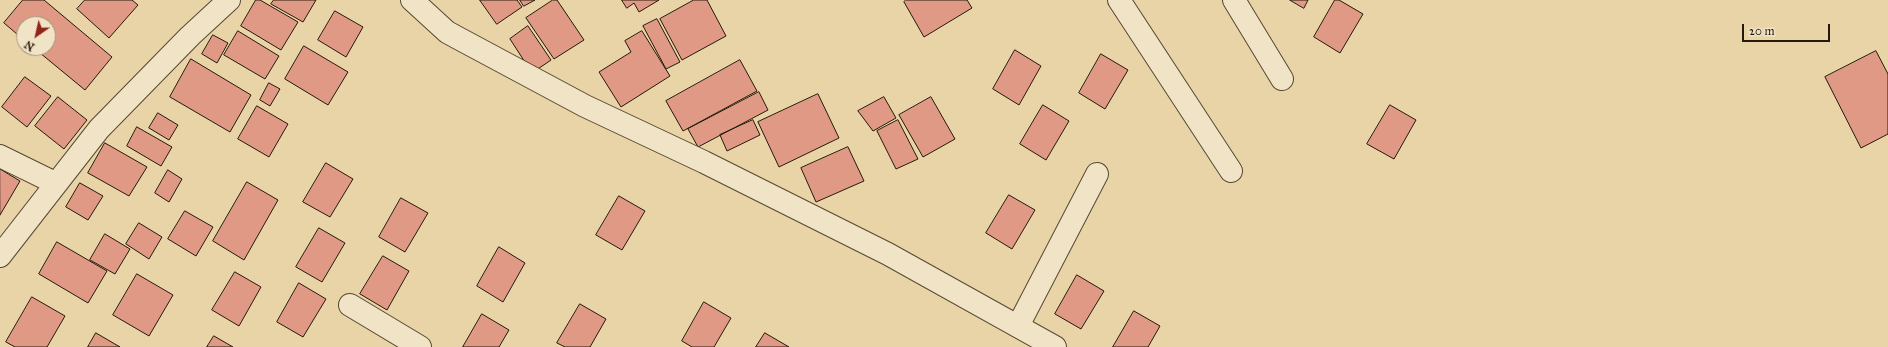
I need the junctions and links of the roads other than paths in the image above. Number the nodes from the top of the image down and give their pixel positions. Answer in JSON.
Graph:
{"nodes":[{"id":1,"x":229,"y":0,"type":"edge"},
{"id":2,"x":412,"y":0,"type":"edge"},
{"id":3,"x":1119,"y":0,"type":"edge"},
{"id":4,"x":1234,"y":0,"type":"edge"},
{"id":5,"x":1282,"y":79,"type":"dead end"},
{"id":6,"x":0,"y":156,"type":"edge"},
{"id":7,"x":1231,"y":171,"type":"dead end"},
{"id":8,"x":1097,"y":174,"type":"dead end"},
{"id":9,"x":55,"y":183,"type":"junction"},
{"id":10,"x":0,"y":256,"type":"edge"},
{"id":11,"x":350,"y":305,"type":"dead end"},
{"id":12,"x":1018,"y":326,"type":"junction"},
{"id":13,"x":420,"y":347,"type":"edge"},
{"id":14,"x":1056,"y":347,"type":"edge"}],
"edges":[{"from":1,"to":9,"type":"street"},
{"from":2,"to":12,"type":"street"},
{"from":3,"to":7,"type":"street"},
{"from":4,"to":5,"type":"street"},
{"from":6,"to":9,"type":"street"},
{"from":8,"to":12,"type":"street"},
{"from":9,"to":10,"type":"street"},
{"from":11,"to":13,"type":"street"},
{"from":12,"to":14,"type":"street"}]}
